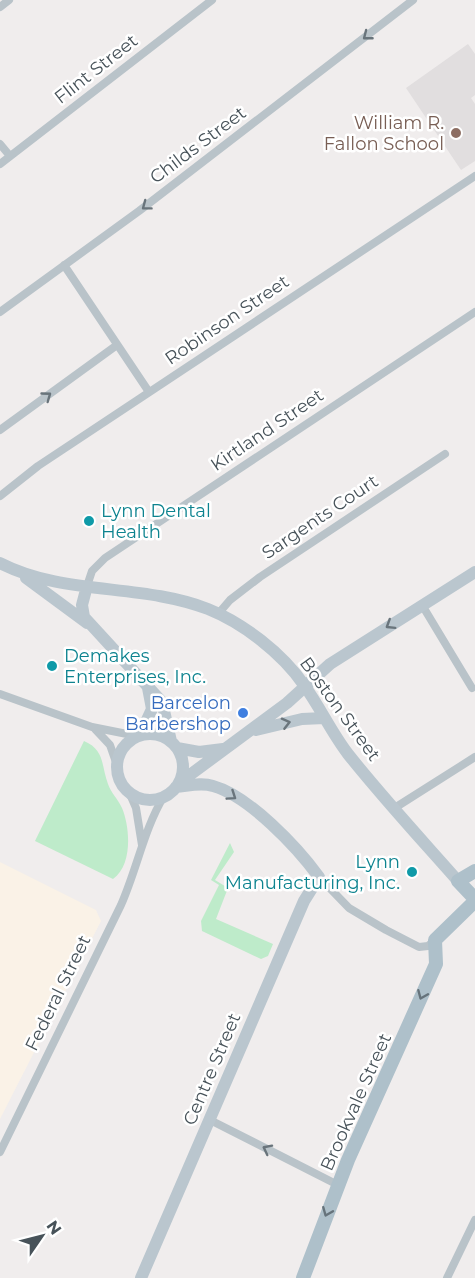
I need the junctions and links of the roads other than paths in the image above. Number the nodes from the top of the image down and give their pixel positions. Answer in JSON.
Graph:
{"nodes":[{"id":1,"x":9,"y":0,"type":"edge"},
{"id":2,"x":212,"y":0,"type":"edge"},
{"id":3,"x":413,"y":0,"type":"edge"},
{"id":4,"x":0,"y":7,"type":"edge"},
{"id":5,"x":0,"y":144,"type":"edge"},
{"id":6,"x":10,"y":156,"type":"junction"},
{"id":7,"x":0,"y":164,"type":"edge"},
{"id":8,"x":475,"y":176,"type":"edge"},
{"id":9,"x":64,"y":265,"type":"junction"},
{"id":10,"x":0,"y":312,"type":"edge"},
{"id":11,"x":475,"y":312,"type":"edge"},
{"id":12,"x":117,"y":345,"type":"junction"},
{"id":13,"x":149,"y":392,"type":"junction"},
{"id":14,"x":0,"y":430,"type":"edge"},
{"id":15,"x":446,"y":454,"type":"dead end"},
{"id":16,"x":0,"y":496,"type":"edge"},
{"id":17,"x":5,"y":565,"type":"edge"},
{"id":18,"x":475,"y":572,"type":"edge"},
{"id":19,"x":87,"y":586,"type":"junction"},
{"id":20,"x":422,"y":605,"type":"junction"},
{"id":21,"x":218,"y":614,"type":"junction"},
{"id":22,"x":90,"y":625,"type":"junction"},
{"id":23,"x":148,"y":686,"type":"junction"},
{"id":24,"x":305,"y":686,"type":"junction"},
{"id":25,"x":472,"y":688,"type":"dead end"},
{"id":26,"x":0,"y":694,"type":"edge"},
{"id":27,"x":324,"y":718,"type":"junction"},
{"id":28,"x":92,"y":727,"type":"junction"},
{"id":29,"x":249,"y":732,"type":"junction"},
{"id":30,"x":139,"y":736,"type":"junction"},
{"id":31,"x":174,"y":744,"type":"junction"},
{"id":32,"x":224,"y":749,"type":"junction"},
{"id":33,"x":475,"y":758,"type":"edge"},
{"id":34,"x":117,"y":765,"type":"junction"},
{"id":35,"x":177,"y":785,"type":"junction"},
{"id":36,"x":129,"y":792,"type":"junction"},
{"id":37,"x":164,"y":796,"type":"junction"},
{"id":38,"x":393,"y":809,"type":"junction"},
{"id":39,"x":142,"y":848,"type":"junction"},
{"id":40,"x":475,"y":871,"type":"edge"},
{"id":41,"x":319,"y":877,"type":"junction"},
{"id":42,"x":458,"y":881,"type":"junction"},
{"id":43,"x":475,"y":900,"type":"edge"},
{"id":44,"x":435,"y":940,"type":"junction"},
{"id":45,"x":210,"y":1120,"type":"junction"},
{"id":46,"x":0,"y":1152,"type":"edge"},
{"id":47,"x":338,"y":1185,"type":"junction"},
{"id":48,"x":475,"y":1220,"type":"edge"},
{"id":49,"x":141,"y":1278,"type":"edge"},
{"id":50,"x":303,"y":1278,"type":"edge"},
{"id":51,"x":447,"y":1278,"type":"edge"}],
"edges":[{"from":1,"to":4,"type":"street"},
{"from":2,"to":6,"type":"street","name":"Flint Street"},
{"from":3,"to":9,"type":"street","name":"Childs Street","one_way":true},
{"from":5,"to":6,"type":"street"},
{"from":6,"to":7,"type":"street","name":"Flint Street"},
{"from":8,"to":13,"type":"street","name":"Robinson Street"},
{"from":9,"to":10,"type":"street","name":"Childs Street"},
{"from":9,"to":12,"type":"street"},
{"from":11,"to":19,"type":"street","name":"Kirtland Street"},
{"from":12,"to":13,"type":"street"},
{"from":14,"to":12,"type":"street","one_way":true},
{"from":13,"to":16,"type":"street","name":"Robinson Street"},
{"from":15,"to":21,"type":"street","name":"Sargents Court"},
{"from":17,"to":19,"type":"main road","name":"Boston Street"},
{"from":17,"to":22,"type":"main road"},
{"from":18,"to":20,"type":"main road"},
{"from":19,"to":21,"type":"main road","name":"Boston Street"},
{"from":19,"to":22,"type":"main road"},
{"from":20,"to":24,"type":"main road","one_way":true},
{"from":20,"to":25,"type":"street"},
{"from":21,"to":24,"type":"main road","name":"Boston Street"},
{"from":22,"to":23,"type":"main road"},
{"from":23,"to":30,"type":"main road"},
{"from":23,"to":31,"type":"main road"},
{"from":24,"to":27,"type":"main road","name":"Boston Street"},
{"from":24,"to":29,"type":"main road"},
{"from":26,"to":28,"type":"street"},
{"from":29,"to":27,"type":"main road","one_way":true},
{"from":27,"to":38,"type":"main road","name":"Boston Street"},
{"from":28,"to":30,"type":"street"},
{"from":28,"to":34,"type":"street"},
{"from":29,"to":32,"type":"main road"},
{"from":30,"to":31,"type":"main road"},
{"from":30,"to":34,"type":"main road"},
{"from":31,"to":32,"type":"main road"},
{"from":31,"to":35,"type":"main road"},
{"from":32,"to":35,"type":"main road"},
{"from":33,"to":38,"type":"street"},
{"from":34,"to":36,"type":"main road"},
{"from":35,"to":37,"type":"main road"},
{"from":35,"to":41,"type":"main road","one_way":true},
{"from":36,"to":37,"type":"main road"},
{"from":36,"to":39,"type":"street","name":"Federal Street"},
{"from":37,"to":39,"type":"street","name":"Federal Street"},
{"from":38,"to":42,"type":"main road","name":"Boston Street"},
{"from":39,"to":46,"type":"street","name":"Federal Street"},
{"from":40,"to":42,"type":"main road"},
{"from":41,"to":44,"type":"street"},
{"from":41,"to":45,"type":"main road","name":"Centre Street"},
{"from":42,"to":43,"type":"main road","name":"Boston Street"},
{"from":43,"to":44,"type":"main road"},
{"from":44,"to":47,"type":"main road","name":"Brookvale Street","one_way":true},
{"from":47,"to":45,"type":"street","one_way":true},
{"from":45,"to":49,"type":"main road","name":"Centre Street"},
{"from":47,"to":50,"type":"main road","name":"Brookvale Street","one_way":true},
{"from":48,"to":51,"type":"street"}]}
